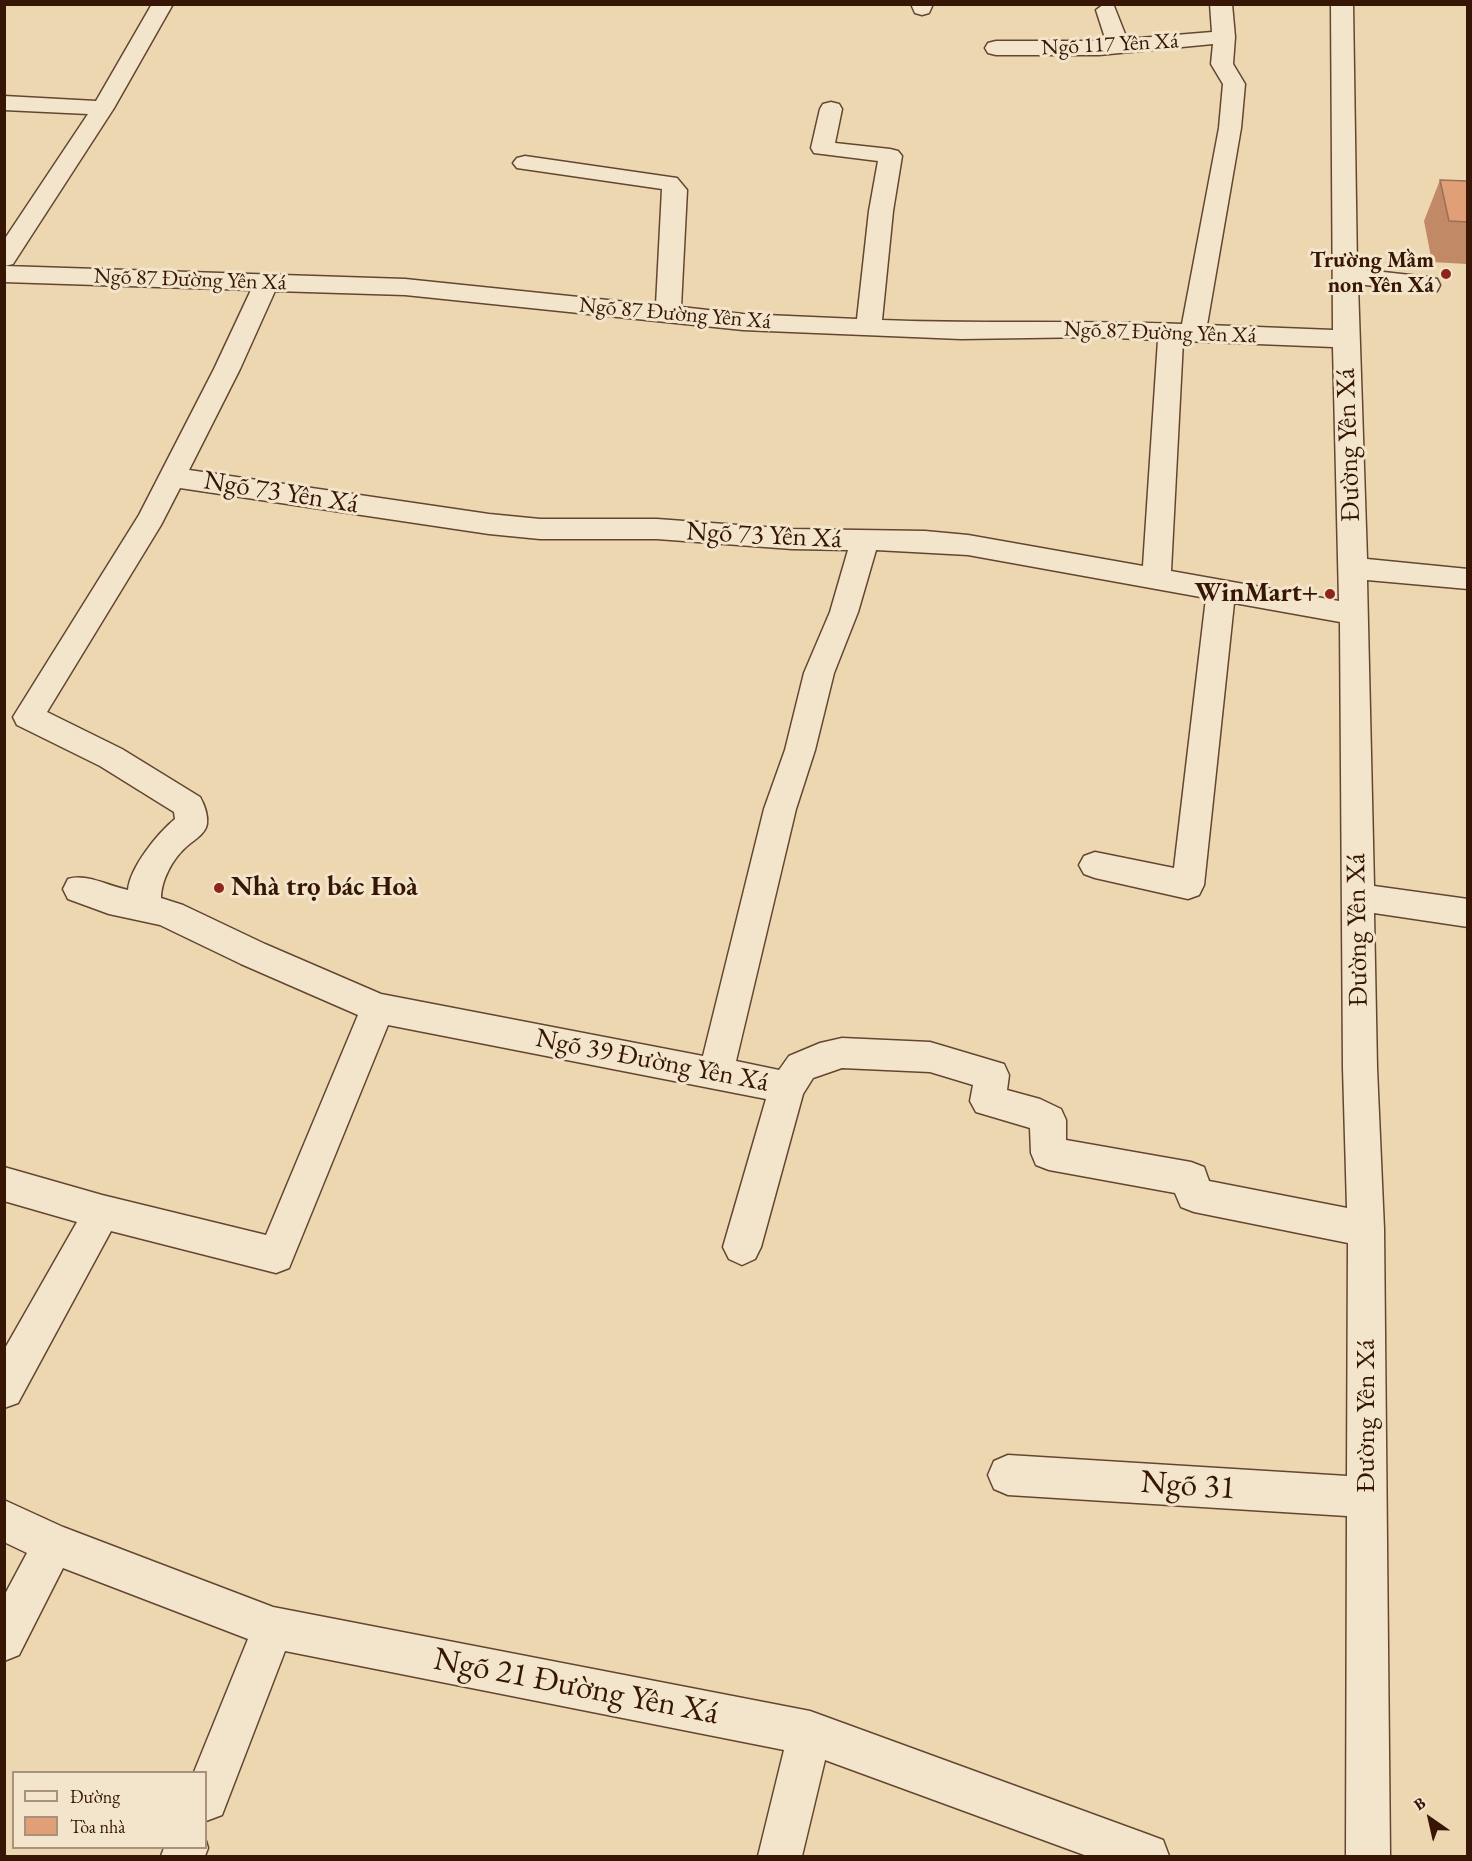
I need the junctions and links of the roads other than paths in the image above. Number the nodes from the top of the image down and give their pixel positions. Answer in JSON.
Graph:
{"nodes":[{"id":1,"x":163,"y":4,"type":"edge"},
{"id":2,"x":1221,"y":4,"type":"edge"},
{"id":3,"x":1342,"y":4,"type":"edge"},
{"id":4,"x":1107,"y":10,"type":"dead end"},
{"id":5,"x":1224,"y":38,"type":"junction"},
{"id":6,"x":1119,"y":46,"type":"junction"},
{"id":7,"x":996,"y":48,"type":"dead end"},
{"id":8,"x":4,"y":103,"type":"edge"},
{"id":9,"x":103,"y":108,"type":"junction"},
{"id":10,"x":831,"y":109,"type":"dead end"},
{"id":11,"x":525,"y":163,"type":"dead end"},
{"id":12,"x":4,"y":259,"type":"edge"},
{"id":13,"x":4,"y":274,"type":"edge"},
{"id":14,"x":1345,"y":275,"type":"junction"},
{"id":15,"x":267,"y":282,"type":"junction"},
{"id":16,"x":1428,"y":285,"type":"dead end"},
{"id":17,"x":668,"y":315,"type":"junction"},
{"id":18,"x":868,"y":328,"type":"junction"},
{"id":19,"x":1182,"y":332,"type":"junction"},
{"id":20,"x":1346,"y":339,"type":"junction"},
{"id":21,"x":171,"y":477,"type":"junction"},
{"id":22,"x":865,"y":541,"type":"junction"},
{"id":23,"x":1352,"y":568,"type":"junction"},
{"id":24,"x":1156,"y":578,"type":"junction"},
{"id":25,"x":1467,"y":579,"type":"edge"},
{"id":26,"x":1221,"y":591,"type":"junction"},
{"id":27,"x":1354,"y":614,"type":"junction"},
{"id":28,"x":1095,"y":865,"type":"dead end"},
{"id":29,"x":80,"y":889,"type":"dead end"},
{"id":30,"x":1357,"y":897,"type":"junction"},
{"id":31,"x":144,"y":906,"type":"junction"},
{"id":32,"x":1467,"y":913,"type":"edge"},
{"id":33,"x":378,"y":1008,"type":"junction"},
{"id":34,"x":716,"y":1074,"type":"junction"},
{"id":35,"x":787,"y":1088,"type":"junction"},
{"id":36,"x":4,"y":1184,"type":"edge"},
{"id":37,"x":102,"y":1212,"type":"junction"},
{"id":38,"x":1366,"y":1229,"type":"junction"},
{"id":39,"x":742,"y":1247,"type":"dead end"},
{"id":40,"x":4,"y":1389,"type":"edge"},
{"id":41,"x":1008,"y":1475,"type":"dead end"},
{"id":42,"x":1367,"y":1497,"type":"junction"},
{"id":43,"x":4,"y":1520,"type":"edge"},
{"id":44,"x":54,"y":1544,"type":"junction"},
{"id":45,"x":273,"y":1628,"type":"junction"},
{"id":46,"x":4,"y":1640,"type":"edge"},
{"id":47,"x":810,"y":1733,"type":"junction"},
{"id":48,"x":207,"y":1795,"type":"edge"},
{"id":49,"x":780,"y":1857,"type":"edge"},
{"id":50,"x":1147,"y":1857,"type":"edge"},
{"id":51,"x":1368,"y":1857,"type":"edge"}],
"edges":[{"from":1,"to":9,"type":"street"},
{"from":2,"to":5,"type":"street"},
{"from":3,"to":14,"type":"street","name":"Đường Yên Xá"},
{"from":4,"to":6,"type":"street"},
{"from":5,"to":6,"type":"street","name":"Ngõ 117 Yên Xá"},
{"from":5,"to":19,"type":"street"},
{"from":6,"to":7,"type":"street","name":"Ngõ 117 Yên Xá"},
{"from":8,"to":9,"type":"street"},
{"from":9,"to":12,"type":"street"},
{"from":10,"to":18,"type":"street"},
{"from":11,"to":17,"type":"street"},
{"from":13,"to":15,"type":"street","name":"Ngõ 87 Đường Yên Xá"},
{"from":14,"to":16,"type":"street"},
{"from":14,"to":20,"type":"street","name":"Đường Yên Xá"},
{"from":15,"to":17,"type":"street","name":"Ngõ 87 Đường Yên Xá"},
{"from":15,"to":21,"type":"street"},
{"from":17,"to":18,"type":"street","name":"Ngõ 87 Đường Yên Xá"},
{"from":18,"to":19,"type":"street","name":"Ngõ 87 Đường Yên Xá"},
{"from":19,"to":20,"type":"street","name":"Ngõ 87 Đường Yên Xá"},
{"from":19,"to":24,"type":"street"},
{"from":20,"to":23,"type":"street","name":"Đường Yên Xá"},
{"from":21,"to":22,"type":"street","name":"Ngõ 73 Yên Xá"},
{"from":21,"to":31,"type":"street"},
{"from":22,"to":24,"type":"street","name":"Ngõ 73 Yên Xá"},
{"from":22,"to":34,"type":"street"},
{"from":23,"to":25,"type":"street"},
{"from":23,"to":27,"type":"street","name":"Đường Yên Xá"},
{"from":24,"to":26,"type":"street","name":"Ngõ 73 Yên Xá"},
{"from":26,"to":27,"type":"street","name":"Ngõ 73 Yên Xá"},
{"from":26,"to":28,"type":"street"},
{"from":27,"to":30,"type":"street","name":"Đường Yên Xá"},
{"from":29,"to":31,"type":"street","name":"Ngõ 39 Đường Yên Xá"},
{"from":30,"to":32,"type":"street"},
{"from":30,"to":38,"type":"street","name":"Đường Yên Xá"},
{"from":31,"to":33,"type":"street","name":"Ngõ 39 Đường Yên Xá"},
{"from":33,"to":34,"type":"street","name":"Ngõ 39 Đường Yên Xá"},
{"from":33,"to":37,"type":"street"},
{"from":34,"to":35,"type":"street","name":"Ngõ 39 Đường Yên Xá"},
{"from":35,"to":38,"type":"street","name":"Ngõ 39 Đường Yên Xá"},
{"from":35,"to":39,"type":"street"},
{"from":36,"to":37,"type":"street"},
{"from":37,"to":40,"type":"street"},
{"from":38,"to":42,"type":"street","name":"Đường Yên Xá"},
{"from":41,"to":42,"type":"street","name":"Ngõ 31"},
{"from":42,"to":51,"type":"street","name":"Đường Yên Xá"},
{"from":43,"to":44,"type":"street","name":"Ngõ 21 Đường Yên Xá"},
{"from":44,"to":45,"type":"street","name":"Ngõ 21 Đường Yên Xá"},
{"from":44,"to":46,"type":"street"},
{"from":45,"to":47,"type":"street","name":"Ngõ 21 Đường Yên Xá"},
{"from":45,"to":48,"type":"street"},
{"from":47,"to":49,"type":"street"},
{"from":47,"to":50,"type":"street","name":"Ngõ 21 Đường Yên Xá"}]}
